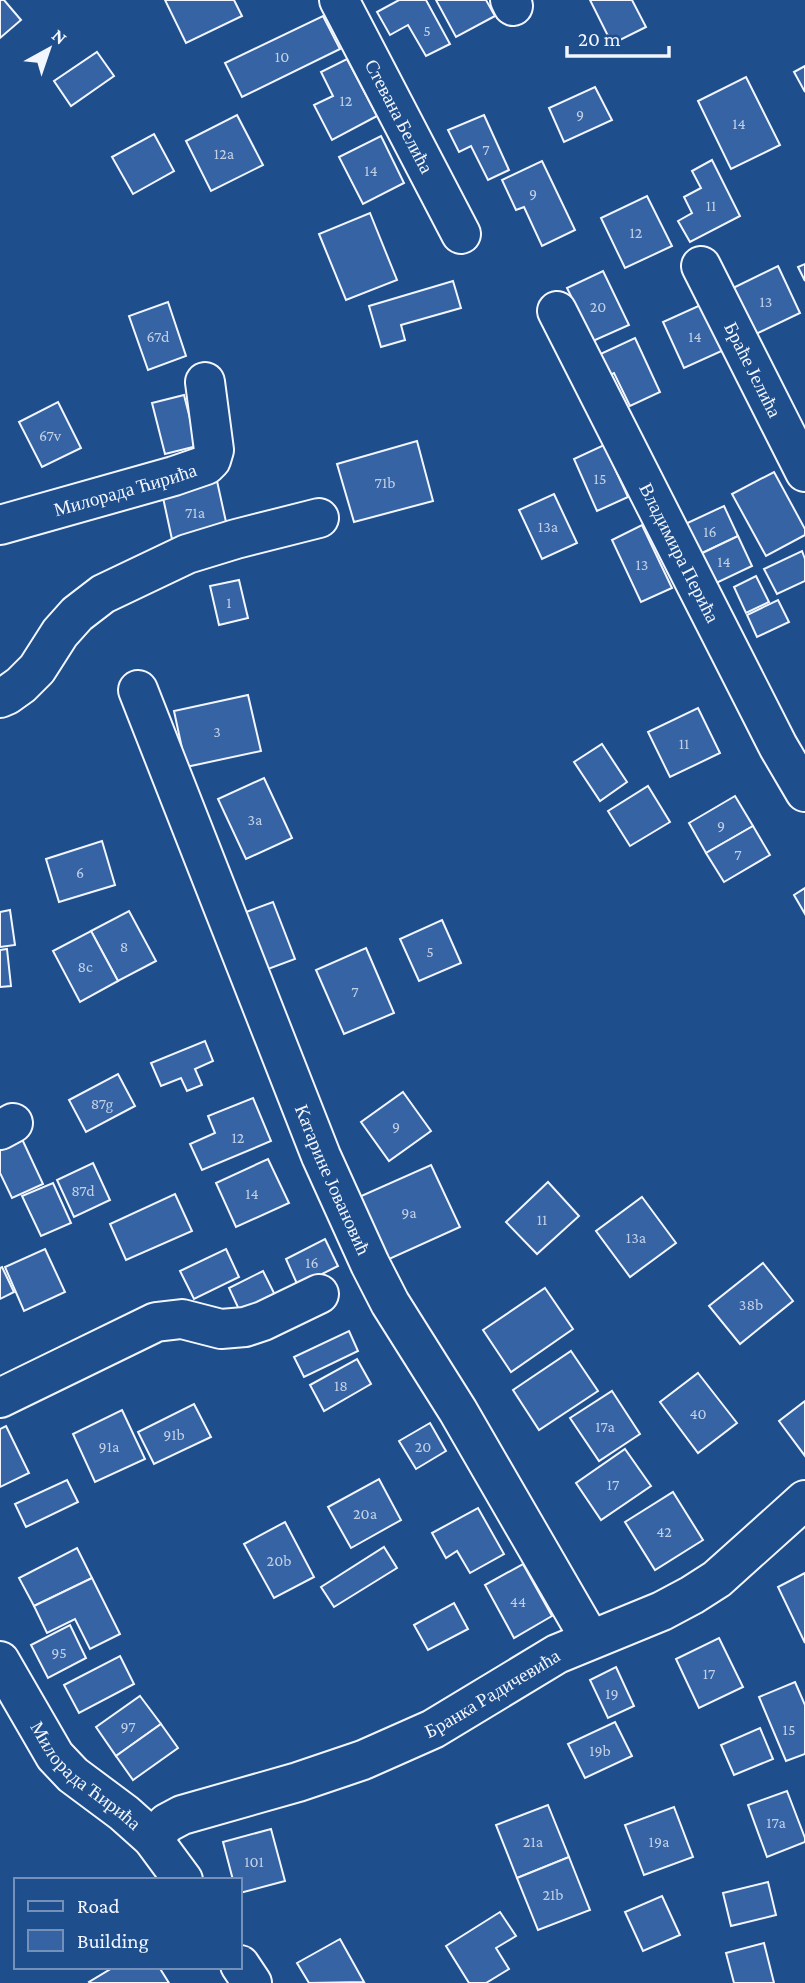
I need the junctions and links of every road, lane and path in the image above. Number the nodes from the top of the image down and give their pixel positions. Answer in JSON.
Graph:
{"nodes":[{"id":1,"x":339,"y":0,"type":"edge"},
{"id":2,"x":461,"y":234,"type":"dead end"},
{"id":3,"x":701,"y":266,"type":"dead end"},
{"id":4,"x":557,"y":311,"type":"dead end"},
{"id":5,"x":205,"y":382,"type":"dead end"},
{"id":6,"x":805,"y":472,"type":"edge"},
{"id":7,"x":318,"y":518,"type":"dead end"},
{"id":8,"x":0,"y":525,"type":"edge"},
{"id":9,"x":138,"y":690,"type":"dead end"},
{"id":10,"x":0,"y":698,"type":"edge"},
{"id":11,"x":805,"y":792,"type":"edge"},
{"id":12,"x":319,"y":1294,"type":"dead end"},
{"id":13,"x":0,"y":1398,"type":"edge"},
{"id":14,"x":805,"y":1500,"type":"edge"},
{"id":15,"x":590,"y":1639,"type":"junction"},
{"id":16,"x":0,"y":1661,"type":"edge"},
{"id":17,"x":152,"y":1838,"type":"junction"},
{"id":18,"x":182,"y":1878,"type":"edge"},
{"id":19,"x":242,"y":1968,"type":"edge"},
{"id":20,"x":252,"y":1983,"type":"edge"}],
"edges":[{"from":1,"to":2,"type":"street","name":"Стевана Белића"},
{"from":3,"to":6,"type":"street","name":"Браће Јелића"},
{"from":4,"to":11,"type":"street","name":"Владимира Перића"},
{"from":5,"to":8,"type":"street","name":"Милорада Ћирића"},
{"from":7,"to":10,"type":"street"},
{"from":9,"to":15,"type":"street","name":"Катарине Јовановић"},
{"from":12,"to":13,"type":"street"},
{"from":14,"to":15,"type":"street","name":"Бранка Радичевића"},
{"from":15,"to":17,"type":"street","name":"Бранка Радичевића"},
{"from":16,"to":17,"type":"street","name":"Милорада Ћирића"},
{"from":17,"to":18,"type":"street","name":"Милорада Ћирића"},
{"from":19,"to":20,"type":"street"}]}
